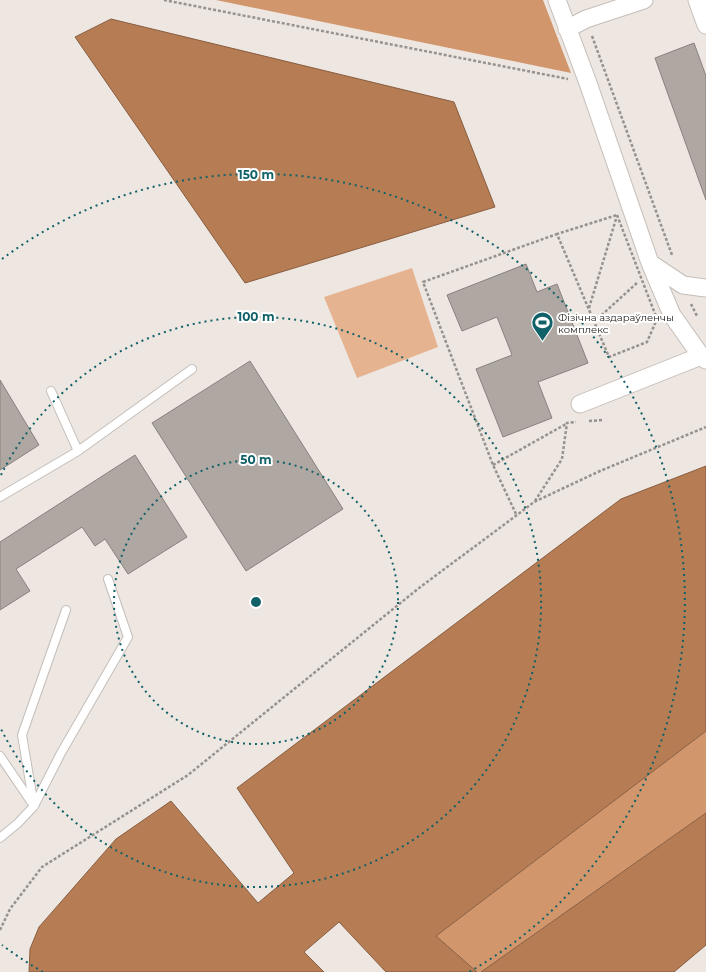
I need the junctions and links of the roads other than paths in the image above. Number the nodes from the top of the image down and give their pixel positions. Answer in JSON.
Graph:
{"nodes":[{"id":1,"x":556,"y":0,"type":"edge"},
{"id":2,"x":644,"y":0,"type":"edge"},
{"id":3,"x":697,"y":0,"type":"edge"},
{"id":4,"x":706,"y":25,"type":"edge"},
{"id":5,"x":567,"y":29,"type":"junction"},
{"id":6,"x":650,"y":263,"type":"junction"},
{"id":7,"x":706,"y":288,"type":"edge"},
{"id":8,"x":703,"y":358,"type":"edge"},
{"id":9,"x":192,"y":369,"type":"dead end"},
{"id":10,"x":51,"y":391,"type":"dead end"},
{"id":11,"x":580,"y":404,"type":"dead end"},
{"id":12,"x":78,"y":451,"type":"junction"},
{"id":13,"x":0,"y":497,"type":"edge"},
{"id":14,"x":108,"y":579,"type":"dead end"},
{"id":15,"x":66,"y":610,"type":"dead end"},
{"id":16,"x":0,"y":756,"type":"edge"},
{"id":17,"x":34,"y":806,"type":"junction"},
{"id":18,"x":0,"y":838,"type":"edge"}],
"edges":[{"from":1,"to":5,"type":"street"},
{"from":2,"to":5,"type":"street"},
{"from":3,"to":4,"type":"street"},
{"from":5,"to":6,"type":"street"},
{"from":6,"to":7,"type":"street"},
{"from":6,"to":8,"type":"street"},
{"from":8,"to":11,"type":"street"},
{"from":9,"to":12,"type":"lane"},
{"from":10,"to":12,"type":"lane"},
{"from":12,"to":13,"type":"lane"},
{"from":14,"to":17,"type":"lane"},
{"from":15,"to":17,"type":"lane"},
{"from":16,"to":17,"type":"lane"},
{"from":17,"to":18,"type":"lane"}]}
